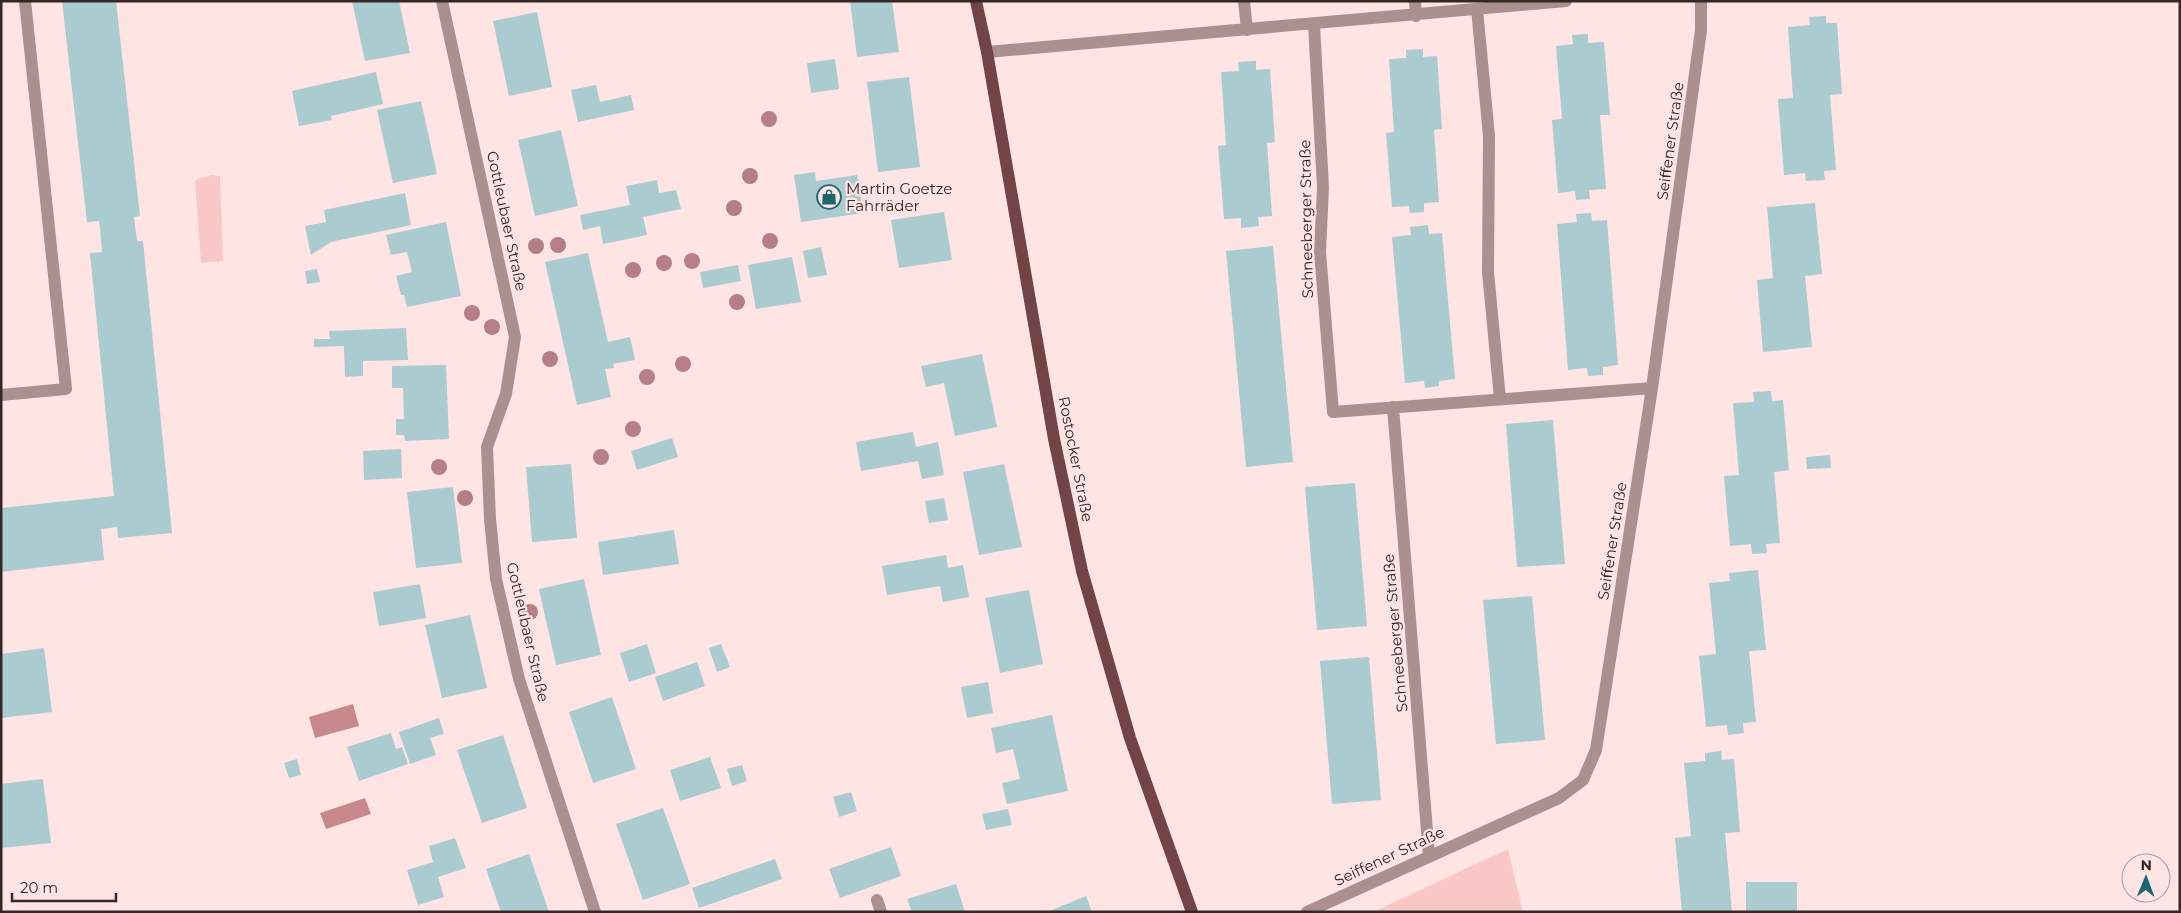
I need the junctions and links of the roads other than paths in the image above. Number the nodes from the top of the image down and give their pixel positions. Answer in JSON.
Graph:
{"nodes":[{"id":1,"x":25,"y":1,"type":"edge"},
{"id":2,"x":442,"y":1,"type":"edge"},
{"id":3,"x":976,"y":1,"type":"edge"},
{"id":4,"x":1244,"y":1,"type":"edge"},
{"id":5,"x":1415,"y":1,"type":"edge"},
{"id":6,"x":1566,"y":1,"type":"edge"},
{"id":7,"x":1701,"y":1,"type":"edge"},
{"id":8,"x":1477,"y":9,"type":"junction"},
{"id":9,"x":1416,"y":16,"type":"junction"},
{"id":10,"x":1314,"y":25,"type":"junction"},
{"id":11,"x":1247,"y":30,"type":"junction"},
{"id":12,"x":988,"y":52,"type":"junction"},
{"id":13,"x":1652,"y":388,"type":"junction"},
{"id":14,"x":1,"y":395,"type":"edge"},
{"id":15,"x":1500,"y":399,"type":"junction"},
{"id":16,"x":1393,"y":407,"type":"junction"},
{"id":17,"x":1429,"y":856,"type":"junction"},
{"id":18,"x":595,"y":912,"type":"edge"},
{"id":19,"x":1192,"y":912,"type":"edge"},
{"id":20,"x":1307,"y":912,"type":"edge"}],
"edges":[{"from":1,"to":14,"type":"street"},
{"from":2,"to":18,"type":"street","name":"Gottleubaer Straße"},
{"from":3,"to":12,"type":"main road","name":"Rostocker Straße"},
{"from":4,"to":11,"type":"street"},
{"from":5,"to":9,"type":"street"},
{"from":6,"to":8,"type":"street"},
{"from":7,"to":13,"type":"street","name":"Seiffener Straße"},
{"from":8,"to":9,"type":"street"},
{"from":8,"to":15,"type":"street"},
{"from":9,"to":10,"type":"street"},
{"from":10,"to":11,"type":"street"},
{"from":10,"to":16,"type":"street","name":"Schneeberger Straße"},
{"from":11,"to":12,"type":"street"},
{"from":12,"to":19,"type":"main road","name":"Rostocker Straße"},
{"from":13,"to":15,"type":"street","name":"Schneeberger Straße"},
{"from":13,"to":17,"type":"street","name":"Seiffener Straße"},
{"from":15,"to":16,"type":"street","name":"Schneeberger Straße"},
{"from":16,"to":17,"type":"street","name":"Schneeberger Straße"},
{"from":17,"to":20,"type":"street","name":"Seiffener Straße"}]}
